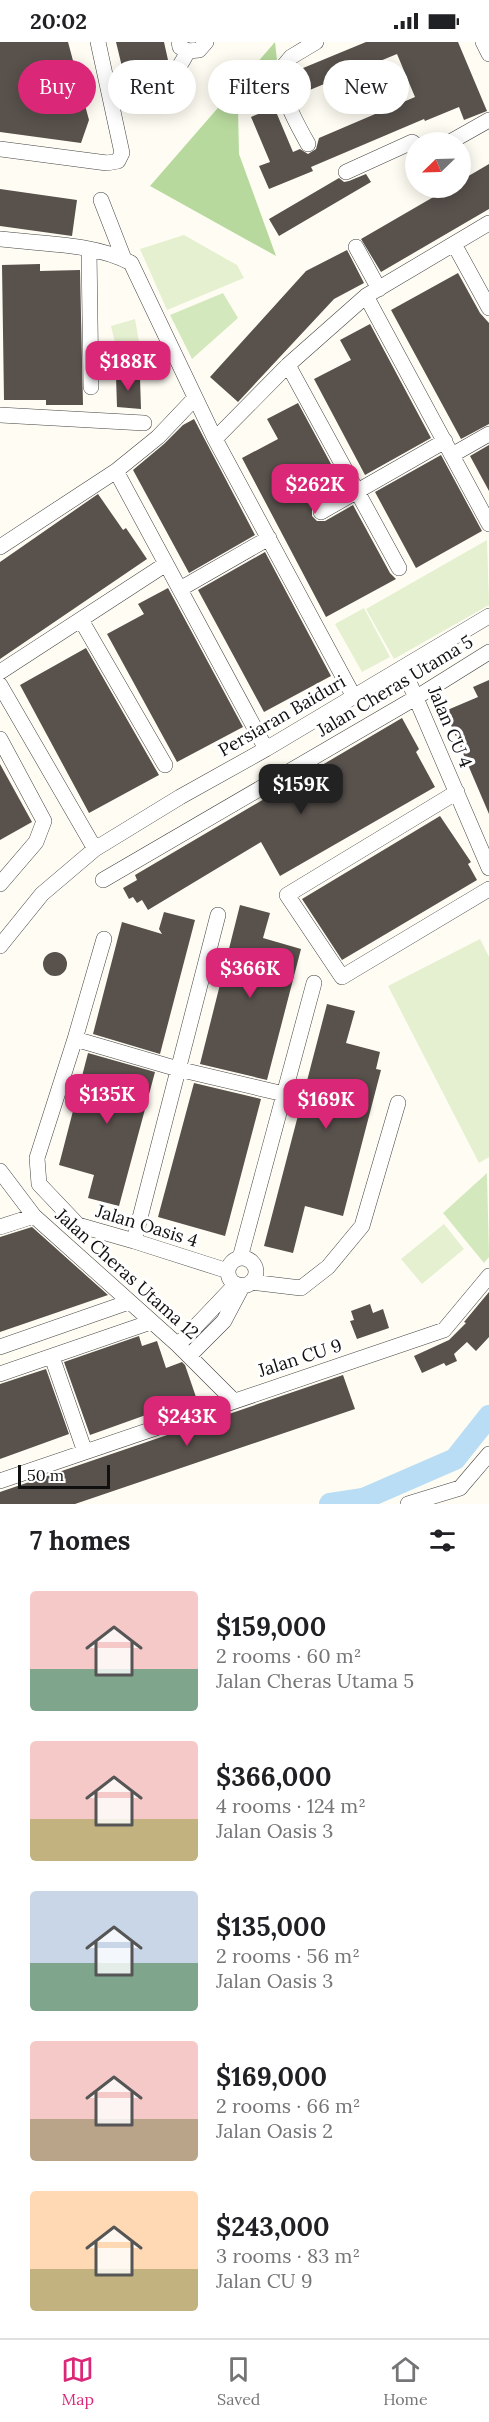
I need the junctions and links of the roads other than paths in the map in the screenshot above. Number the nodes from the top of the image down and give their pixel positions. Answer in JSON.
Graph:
{"nodes":[{"id":1,"x":98,"y":42,"type":"edge"},
{"id":2,"x":206,"y":42,"type":"edge"},
{"id":3,"x":316,"y":42,"type":"edge"},
{"id":4,"x":483,"y":42,"type":"edge"},
{"id":5,"x":184,"y":46,"type":"edge"},
{"id":6,"x":489,"y":54,"type":"edge"},
{"id":7,"x":489,"y":120,"type":"edge"},
{"id":8,"x":468,"y":132,"type":"edge"},
{"id":9,"x":308,"y":144,"type":"dead end"},
{"id":10,"x":405,"y":145,"type":"edge"},
{"id":11,"x":0,"y":149,"type":"edge"},
{"id":12,"x":346,"y":172,"type":"dead end"},
{"id":13,"x":101,"y":201,"type":"dead end"},
{"id":14,"x":489,"y":223,"type":"edge"},
{"id":15,"x":0,"y":239,"type":"edge"},
{"id":16,"x":454,"y":244,"type":"junction"},
{"id":17,"x":356,"y":247,"type":"dead end"},
{"id":18,"x":89,"y":250,"type":"junction"},
{"id":19,"x":124,"y":259,"type":"junction"},
{"id":20,"x":373,"y":293,"type":"junction"},
{"id":21,"x":489,"y":308,"type":"edge"},
{"id":22,"x":288,"y":365,"type":"junction"},
{"id":23,"x":91,"y":387,"type":"dead end"},
{"id":24,"x":195,"y":398,"type":"junction"},
{"id":25,"x":0,"y":415,"type":"edge"},
{"id":26,"x":144,"y":423,"type":"dead end"},
{"id":27,"x":489,"y":434,"type":"edge"},
{"id":28,"x":215,"y":439,"type":"junction"},
{"id":29,"x":445,"y":441,"type":"junction"},
{"id":30,"x":452,"y":455,"type":"junction"},
{"id":31,"x":116,"y":471,"type":"junction"},
{"id":32,"x":357,"y":491,"type":"junction"},
{"id":33,"x":321,"y":512,"type":"dead end"},
{"id":34,"x":489,"y":524,"type":"edge"},
{"id":35,"x":268,"y":538,"type":"junction"},
{"id":36,"x":0,"y":547,"type":"edge"},
{"id":37,"x":166,"y":564,"type":"junction"},
{"id":38,"x":399,"y":568,"type":"dead end"},
{"id":39,"x":180,"y":589,"type":"junction"},
{"id":40,"x":489,"y":616,"type":"edge"},
{"id":41,"x":81,"y":620,"type":"junction"},
{"id":42,"x":489,"y":652,"type":"edge"},
{"id":43,"x":404,"y":668,"type":"junction"},
{"id":44,"x":0,"y":672,"type":"edge"},
{"id":45,"x":0,"y":685,"type":"edge"},
{"id":46,"x":354,"y":697,"type":"junction"},
{"id":47,"x":417,"y":697,"type":"junction"},
{"id":48,"x":0,"y":739,"type":"edge"},
{"id":49,"x":266,"y":749,"type":"junction"},
{"id":50,"x":165,"y":765,"type":"dead end"},
{"id":51,"x":457,"y":792,"type":"junction"},
{"id":52,"x":484,"y":840,"type":"edge"},
{"id":53,"x":95,"y":849,"type":"junction"},
{"id":54,"x":489,"y":868,"type":"edge"},
{"id":55,"x":103,"y":880,"type":"dead end"},
{"id":56,"x":0,"y":884,"type":"edge"},
{"id":57,"x":489,"y":889,"type":"edge"},
{"id":58,"x":218,"y":915,"type":"dead end"},
{"id":59,"x":104,"y":939,"type":"dead end"},
{"id":60,"x":0,"y":946,"type":"edge"},
{"id":61,"x":314,"y":983,"type":"dead end"},
{"id":62,"x":75,"y":1039,"type":"junction"},
{"id":63,"x":178,"y":1069,"type":"junction"},
{"id":64,"x":284,"y":1094,"type":"junction"},
{"id":65,"x":398,"y":1103,"type":"dead end"},
{"id":66,"x":0,"y":1171,"type":"edge"},
{"id":67,"x":34,"y":1216,"type":"junction"},
{"id":68,"x":0,"y":1227,"type":"edge"},
{"id":69,"x":134,"y":1241,"type":"junction"},
{"id":70,"x":240,"y":1258,"type":"junction"},
{"id":71,"x":489,"y":1276,"type":"edge"},
{"id":72,"x":240,"y":1281,"type":"junction"},
{"id":73,"x":129,"y":1302,"type":"junction"},
{"id":74,"x":151,"y":1322,"type":"junction"},
{"id":75,"x":0,"y":1347,"type":"edge"},
{"id":76,"x":183,"y":1351,"type":"junction"},
{"id":77,"x":51,"y":1357,"type":"junction"},
{"id":78,"x":0,"y":1374,"type":"edge"},
{"id":79,"x":234,"y":1401,"type":"junction"},
{"id":80,"x":85,"y":1452,"type":"junction"},
{"id":81,"x":489,"y":1454,"type":"edge"},
{"id":82,"x":0,"y":1481,"type":"edge"},
{"id":83,"x":408,"y":1504,"type":"edge"}],
"edges":[{"from":1,"to":11,"type":"street"},
{"from":2,"to":5,"type":"street"},
{"from":3,"to":9,"type":"street"},
{"from":4,"to":6,"type":"street"},
{"from":7,"to":8,"type":"street"},
{"from":10,"to":12,"type":"street"},
{"from":13,"to":19,"type":"street"},
{"from":14,"to":16,"type":"street"},
{"from":15,"to":18,"type":"street"},
{"from":16,"to":20,"type":"street"},
{"from":16,"to":21,"type":"street"},
{"from":17,"to":20,"type":"street"},
{"from":18,"to":19,"type":"street"},
{"from":18,"to":23,"type":"street"},
{"from":19,"to":24,"type":"street"},
{"from":20,"to":22,"type":"street"},
{"from":20,"to":29,"type":"street"},
{"from":22,"to":28,"type":"street"},
{"from":22,"to":32,"type":"street"},
{"from":24,"to":28,"type":"street"},
{"from":24,"to":31,"type":"street"},
{"from":25,"to":26,"type":"street"},
{"from":27,"to":30,"type":"street"},
{"from":28,"to":35,"type":"street"},
{"from":29,"to":30,"type":"street"},
{"from":29,"to":32,"type":"street"},
{"from":30,"to":34,"type":"street"},
{"from":31,"to":36,"type":"street"},
{"from":31,"to":37,"type":"street"},
{"from":32,"to":33,"type":"street"},
{"from":32,"to":38,"type":"street"},
{"from":35,"to":39,"type":"street"},
{"from":35,"to":46,"type":"street"},
{"from":37,"to":39,"type":"street"},
{"from":37,"to":41,"type":"street"},
{"from":39,"to":49,"type":"street"},
{"from":40,"to":43,"type":"street","name":"Persiaran Baiduri"},
{"from":41,"to":44,"type":"street"},
{"from":41,"to":50,"type":"street"},
{"from":42,"to":47,"type":"street","name":"Jalan Cheras Utama 5"},
{"from":43,"to":46,"type":"street","name":"Persiaran Baiduri"},
{"from":43,"to":47,"type":"street","name":"Jalan CU 4"},
{"from":45,"to":53,"type":"street"},
{"from":46,"to":49,"type":"street","name":"Persiaran Baiduri"},
{"from":47,"to":51,"type":"street","name":"Jalan CU 4"},
{"from":47,"to":55,"type":"street","name":"Jalan Cheras Utama 5"},
{"from":48,"to":56,"type":"street"},
{"from":49,"to":53,"type":"street","name":"Persiaran Baiduri"},
{"from":51,"to":52,"type":"street","name":"Jalan CU 4"},
{"from":51,"to":57,"type":"street"},
{"from":52,"to":54,"type":"street","name":"Jalan CU 4"},
{"from":53,"to":60,"type":"street","name":"Persiaran Baiduri"},
{"from":58,"to":63,"type":"street"},
{"from":59,"to":62,"type":"street","name":"Jalan Oasis 4"},
{"from":61,"to":64,"type":"street"},
{"from":62,"to":63,"type":"street"},
{"from":62,"to":69,"type":"street","name":"Jalan Oasis 4"},
{"from":63,"to":64,"type":"street"},
{"from":63,"to":69,"type":"street"},
{"from":64,"to":70,"type":"street"},
{"from":65,"to":72,"type":"street","name":"Jalan Oasis 4"},
{"from":66,"to":67,"type":"street","name":"Jalan Cheras Utama 12"},
{"from":67,"to":68,"type":"street"},
{"from":67,"to":73,"type":"street","name":"Jalan Cheras Utama 12"},
{"from":69,"to":72,"type":"street","name":"Jalan Oasis 4"},
{"from":70,"to":72,"type":"street"},
{"from":70,"to":72,"type":"street"},
{"from":71,"to":79,"type":"street","name":"Jalan CU 9"},
{"from":72,"to":76,"type":"street"},
{"from":73,"to":74,"type":"street","name":"Jalan Cheras Utama 12"},
{"from":73,"to":75,"type":"street"},
{"from":74,"to":76,"type":"street","name":"Jalan Cheras Utama 12"},
{"from":74,"to":77,"type":"street"},
{"from":76,"to":79,"type":"street","name":"Jalan Cheras Utama 12"},
{"from":77,"to":78,"type":"street"},
{"from":77,"to":80,"type":"street"},
{"from":79,"to":80,"type":"street","name":"Jalan CU 9"},
{"from":80,"to":82,"type":"street","name":"Jalan CU 9"},
{"from":81,"to":83,"type":"street"}]}
